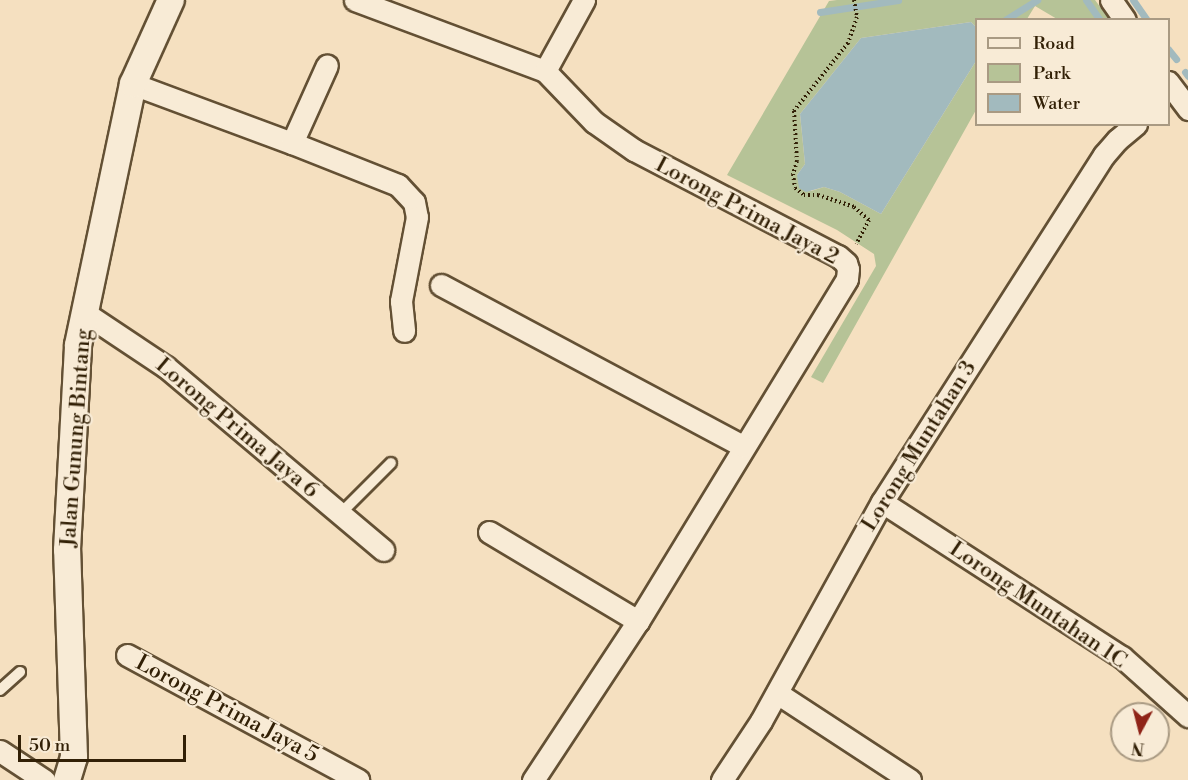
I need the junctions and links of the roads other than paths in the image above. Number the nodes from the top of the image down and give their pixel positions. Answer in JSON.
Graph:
{"nodes":[{"id":1,"x":171,"y":0,"type":"edge"},
{"id":2,"x":355,"y":0,"type":"edge"},
{"id":3,"x":584,"y":0,"type":"edge"},
{"id":4,"x":1111,"y":0,"type":"edge"},
{"id":5,"x":1124,"y":18,"type":"edge"},
{"id":6,"x":327,"y":65,"type":"dead end"},
{"id":7,"x":545,"y":71,"type":"junction"},
{"id":8,"x":133,"y":84,"type":"junction"},
{"id":9,"x":1134,"y":126,"type":"edge"},
{"id":10,"x":292,"y":143,"type":"junction"},
{"id":11,"x":441,"y":285,"type":"dead end"},
{"id":12,"x":85,"y":314,"type":"junction"},
{"id":13,"x":405,"y":331,"type":"dead end"},
{"id":14,"x":743,"y":446,"type":"junction"},
{"id":15,"x":391,"y":463,"type":"dead end"},
{"id":16,"x":882,"y":502,"type":"junction"},
{"id":17,"x":340,"y":514,"type":"junction"},
{"id":18,"x":489,"y":532,"type":"dead end"},
{"id":19,"x":383,"y":550,"type":"dead end"},
{"id":20,"x":638,"y":621,"type":"junction"},
{"id":21,"x":127,"y":655,"type":"dead end"},
{"id":22,"x":20,"y":672,"type":"dead end"},
{"id":23,"x":0,"y":690,"type":"edge"},
{"id":24,"x":777,"y":693,"type":"junction"},
{"id":25,"x":1188,"y":716,"type":"edge"},
{"id":26,"x":0,"y":751,"type":"edge"},
{"id":27,"x":44,"y":780,"type":"edge"},
{"id":28,"x":68,"y":780,"type":"edge"},
{"id":29,"x":358,"y":780,"type":"edge"},
{"id":30,"x":532,"y":780,"type":"edge"},
{"id":31,"x":722,"y":780,"type":"edge"},
{"id":32,"x":910,"y":780,"type":"edge"}],
"edges":[{"from":1,"to":8,"type":"street","name":"Jalan Gunung Bintang"},
{"from":2,"to":7,"type":"street","name":"Lorong Prima Jaya 2"},
{"from":3,"to":7,"type":"street"},
{"from":4,"to":5,"type":"street"},
{"from":6,"to":10,"type":"street"},
{"from":7,"to":14,"type":"street","name":"Lorong Prima Jaya 2"},
{"from":8,"to":10,"type":"street"},
{"from":8,"to":12,"type":"street","name":"Jalan Gunung Bintang"},
{"from":9,"to":16,"type":"street","name":"Lorong Muntahan 3"},
{"from":10,"to":13,"type":"street"},
{"from":11,"to":14,"type":"street"},
{"from":12,"to":17,"type":"street","name":"Lorong Prima Jaya 6"},
{"from":12,"to":28,"type":"street","name":"Jalan Gunung Bintang"},
{"from":14,"to":20,"type":"street","name":"Lorong Prima Jaya 2"},
{"from":15,"to":17,"type":"lane"},
{"from":16,"to":24,"type":"street","name":"Lorong Muntahan 3"},
{"from":16,"to":25,"type":"street","name":"Lorong Muntahan 1C"},
{"from":17,"to":19,"type":"street","name":"Lorong Prima Jaya 6"},
{"from":18,"to":20,"type":"street"},
{"from":20,"to":30,"type":"street","name":"Lorong Prima Jaya 2"},
{"from":21,"to":29,"type":"street","name":"Lorong Prima Jaya 5"},
{"from":22,"to":23,"type":"lane"},
{"from":24,"to":31,"type":"street","name":"Lorong Muntahan 3"},
{"from":24,"to":32,"type":"street"},
{"from":26,"to":27,"type":"street"}]}
